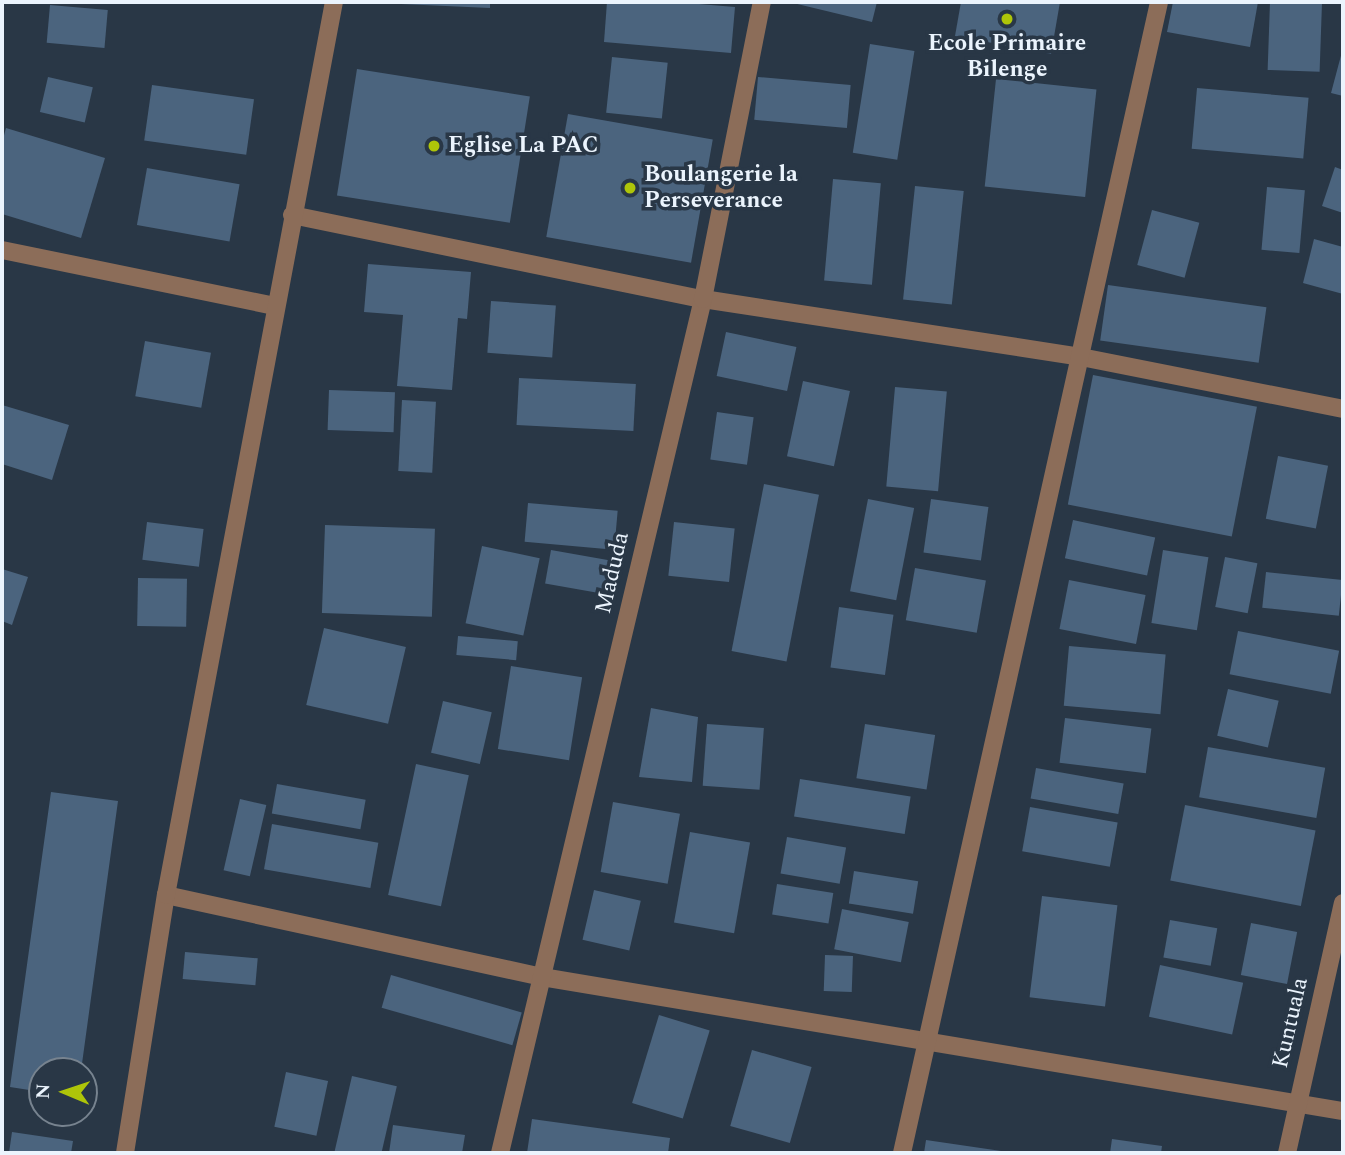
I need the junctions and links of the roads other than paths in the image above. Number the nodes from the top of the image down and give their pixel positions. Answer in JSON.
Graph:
{"nodes":[{"id":1,"x":334,"y":2,"type":"edge"},
{"id":2,"x":762,"y":2,"type":"edge"},
{"id":3,"x":1159,"y":2,"type":"edge"},
{"id":4,"x":292,"y":215,"type":"junction"},
{"id":5,"x":2,"y":250,"type":"edge"},
{"id":6,"x":703,"y":299,"type":"junction"},
{"id":7,"x":275,"y":306,"type":"junction"},
{"id":8,"x":1081,"y":357,"type":"junction"},
{"id":9,"x":1343,"y":409,"type":"edge"},
{"id":10,"x":166,"y":895,"type":"junction"},
{"id":11,"x":1343,"y":903,"type":"edge"},
{"id":12,"x":542,"y":977,"type":"junction"},
{"id":13,"x":928,"y":1040,"type":"junction"},
{"id":14,"x":1298,"y":1104,"type":"junction"},
{"id":15,"x":1343,"y":1111,"type":"edge"},
{"id":16,"x":125,"y":1153,"type":"edge"},
{"id":17,"x":500,"y":1153,"type":"edge"},
{"id":18,"x":902,"y":1153,"type":"edge"},
{"id":19,"x":1287,"y":1153,"type":"edge"}],
"edges":[{"from":1,"to":4,"type":"street"},
{"from":2,"to":6,"type":"street","name":"Maduda"},
{"from":3,"to":8,"type":"street"},
{"from":4,"to":6,"type":"street"},
{"from":4,"to":7,"type":"street"},
{"from":5,"to":7,"type":"street"},
{"from":6,"to":8,"type":"street"},
{"from":6,"to":12,"type":"street","name":"Maduda"},
{"from":7,"to":10,"type":"street"},
{"from":8,"to":9,"type":"street"},
{"from":8,"to":13,"type":"street"},
{"from":10,"to":12,"type":"street"},
{"from":10,"to":16,"type":"street"},
{"from":11,"to":14,"type":"street","name":"Kuntuala"},
{"from":12,"to":13,"type":"street"},
{"from":12,"to":17,"type":"street","name":"Maduda"},
{"from":13,"to":14,"type":"street"},
{"from":13,"to":18,"type":"street"},
{"from":14,"to":15,"type":"street"},
{"from":14,"to":19,"type":"street","name":"Kuntuala"}]}
